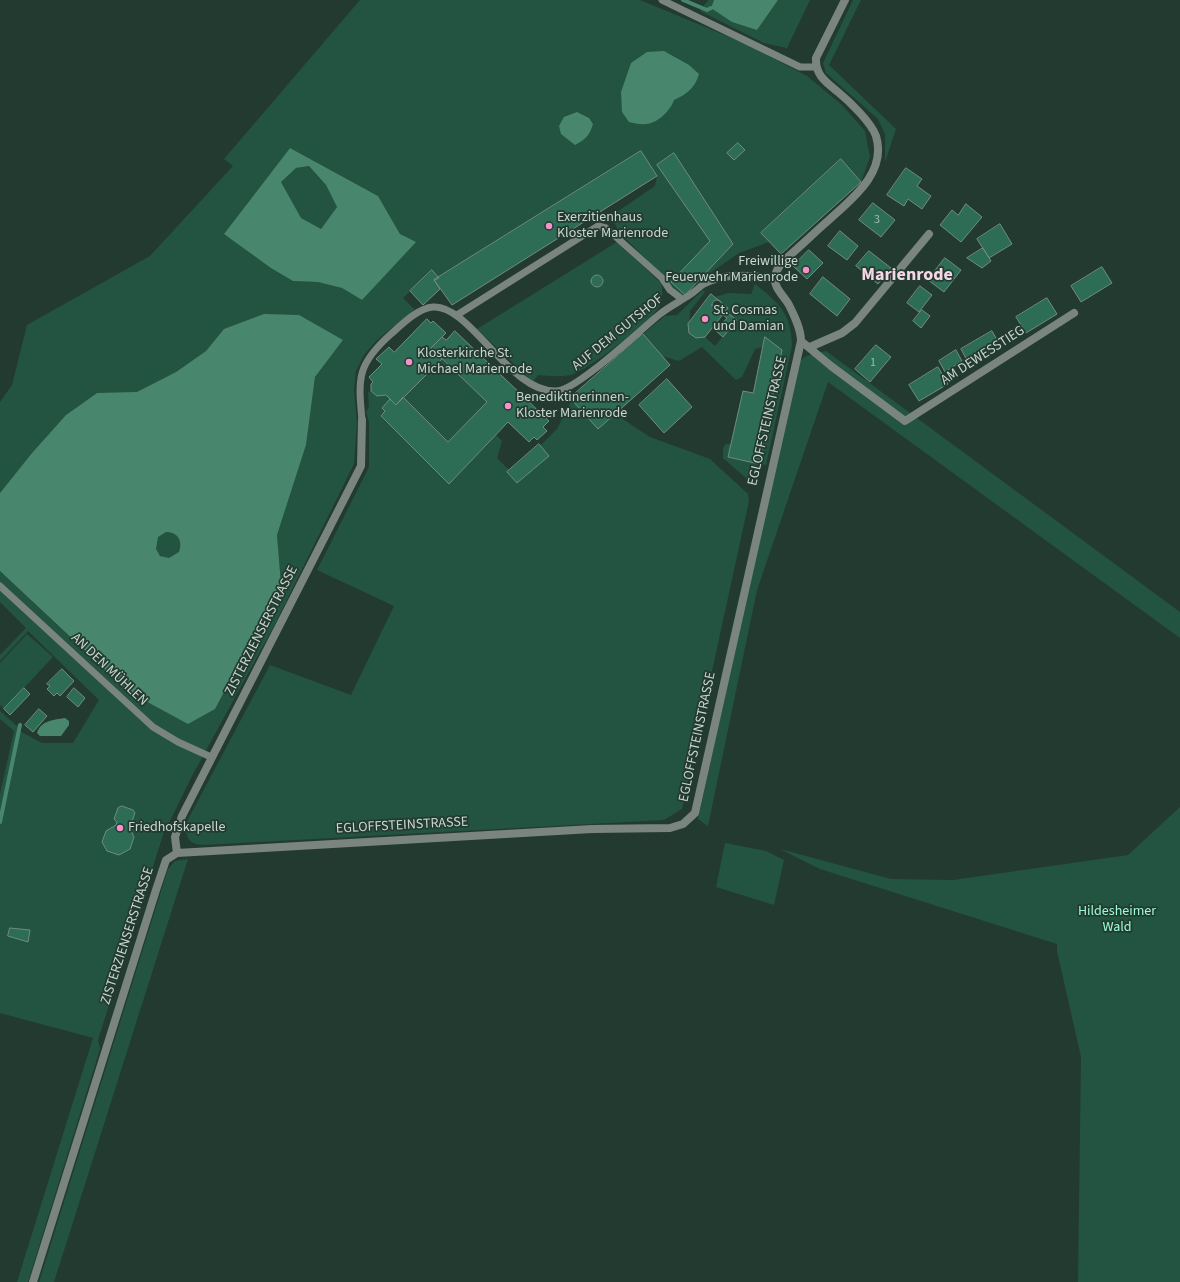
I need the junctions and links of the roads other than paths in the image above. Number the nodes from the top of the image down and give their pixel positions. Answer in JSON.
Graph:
{"nodes":[{"id":1,"x":662,"y":0,"type":"edge"},
{"id":2,"x":845,"y":0,"type":"edge"},
{"id":3,"x":815,"y":67,"type":"junction"},
{"id":4,"x":929,"y":234,"type":"dead end"},
{"id":5,"x":774,"y":278,"type":"junction"},
{"id":6,"x":705,"y":283,"type":"joint"},
{"id":7,"x":682,"y":299,"type":"junction"},
{"id":8,"x":1074,"y":313,"type":"dead end"},
{"id":9,"x":457,"y":315,"type":"junction"},
{"id":10,"x":801,"y":340,"type":"junction"},
{"id":11,"x":810,"y":347,"type":"junction"},
{"id":12,"x":362,"y":420,"type":"joint"},
{"id":13,"x":0,"y":586,"type":"edge"},
{"id":14,"x":212,"y":757,"type":"junction"},
{"id":15,"x":177,"y":853,"type":"junction"},
{"id":16,"x":33,"y":1282,"type":"edge"}],
"edges":[{"from":1,"to":3,"type":"lane"},
{"from":2,"to":3,"type":"street"},
{"from":3,"to":5,"type":"street"},
{"from":4,"to":11,"type":"street"},
{"from":5,"to":6,"type":"street"},
{"from":5,"to":10,"type":"street","name":"EGLOFFSTEINSTRASSE"},
{"from":6,"to":7,"type":"lane","name":"AUF DEM GUTSHOF"},
{"from":7,"to":9,"type":"lane"},
{"from":7,"to":9,"type":"lane","name":"AUF DEM GUTSHOF"},
{"from":8,"to":11,"type":"street","name":"AM DEWESSTIEG"},
{"from":9,"to":12,"type":"lane","name":"AUF DEM GUTSHOF"},
{"from":10,"to":11,"type":"street"},
{"from":10,"to":15,"type":"street","name":"EGLOFFSTEINSTRASSE"},
{"from":12,"to":14,"type":"street","name":"ZISTERZIENSERSTRASSE"},
{"from":13,"to":14,"type":"lane","name":"AN DEN MÜHLEN"},
{"from":14,"to":15,"type":"street","name":"ZISTERZIENSERSTRASSE"},
{"from":15,"to":16,"type":"street","name":"ZISTERZIENSERSTRASSE"}]}
